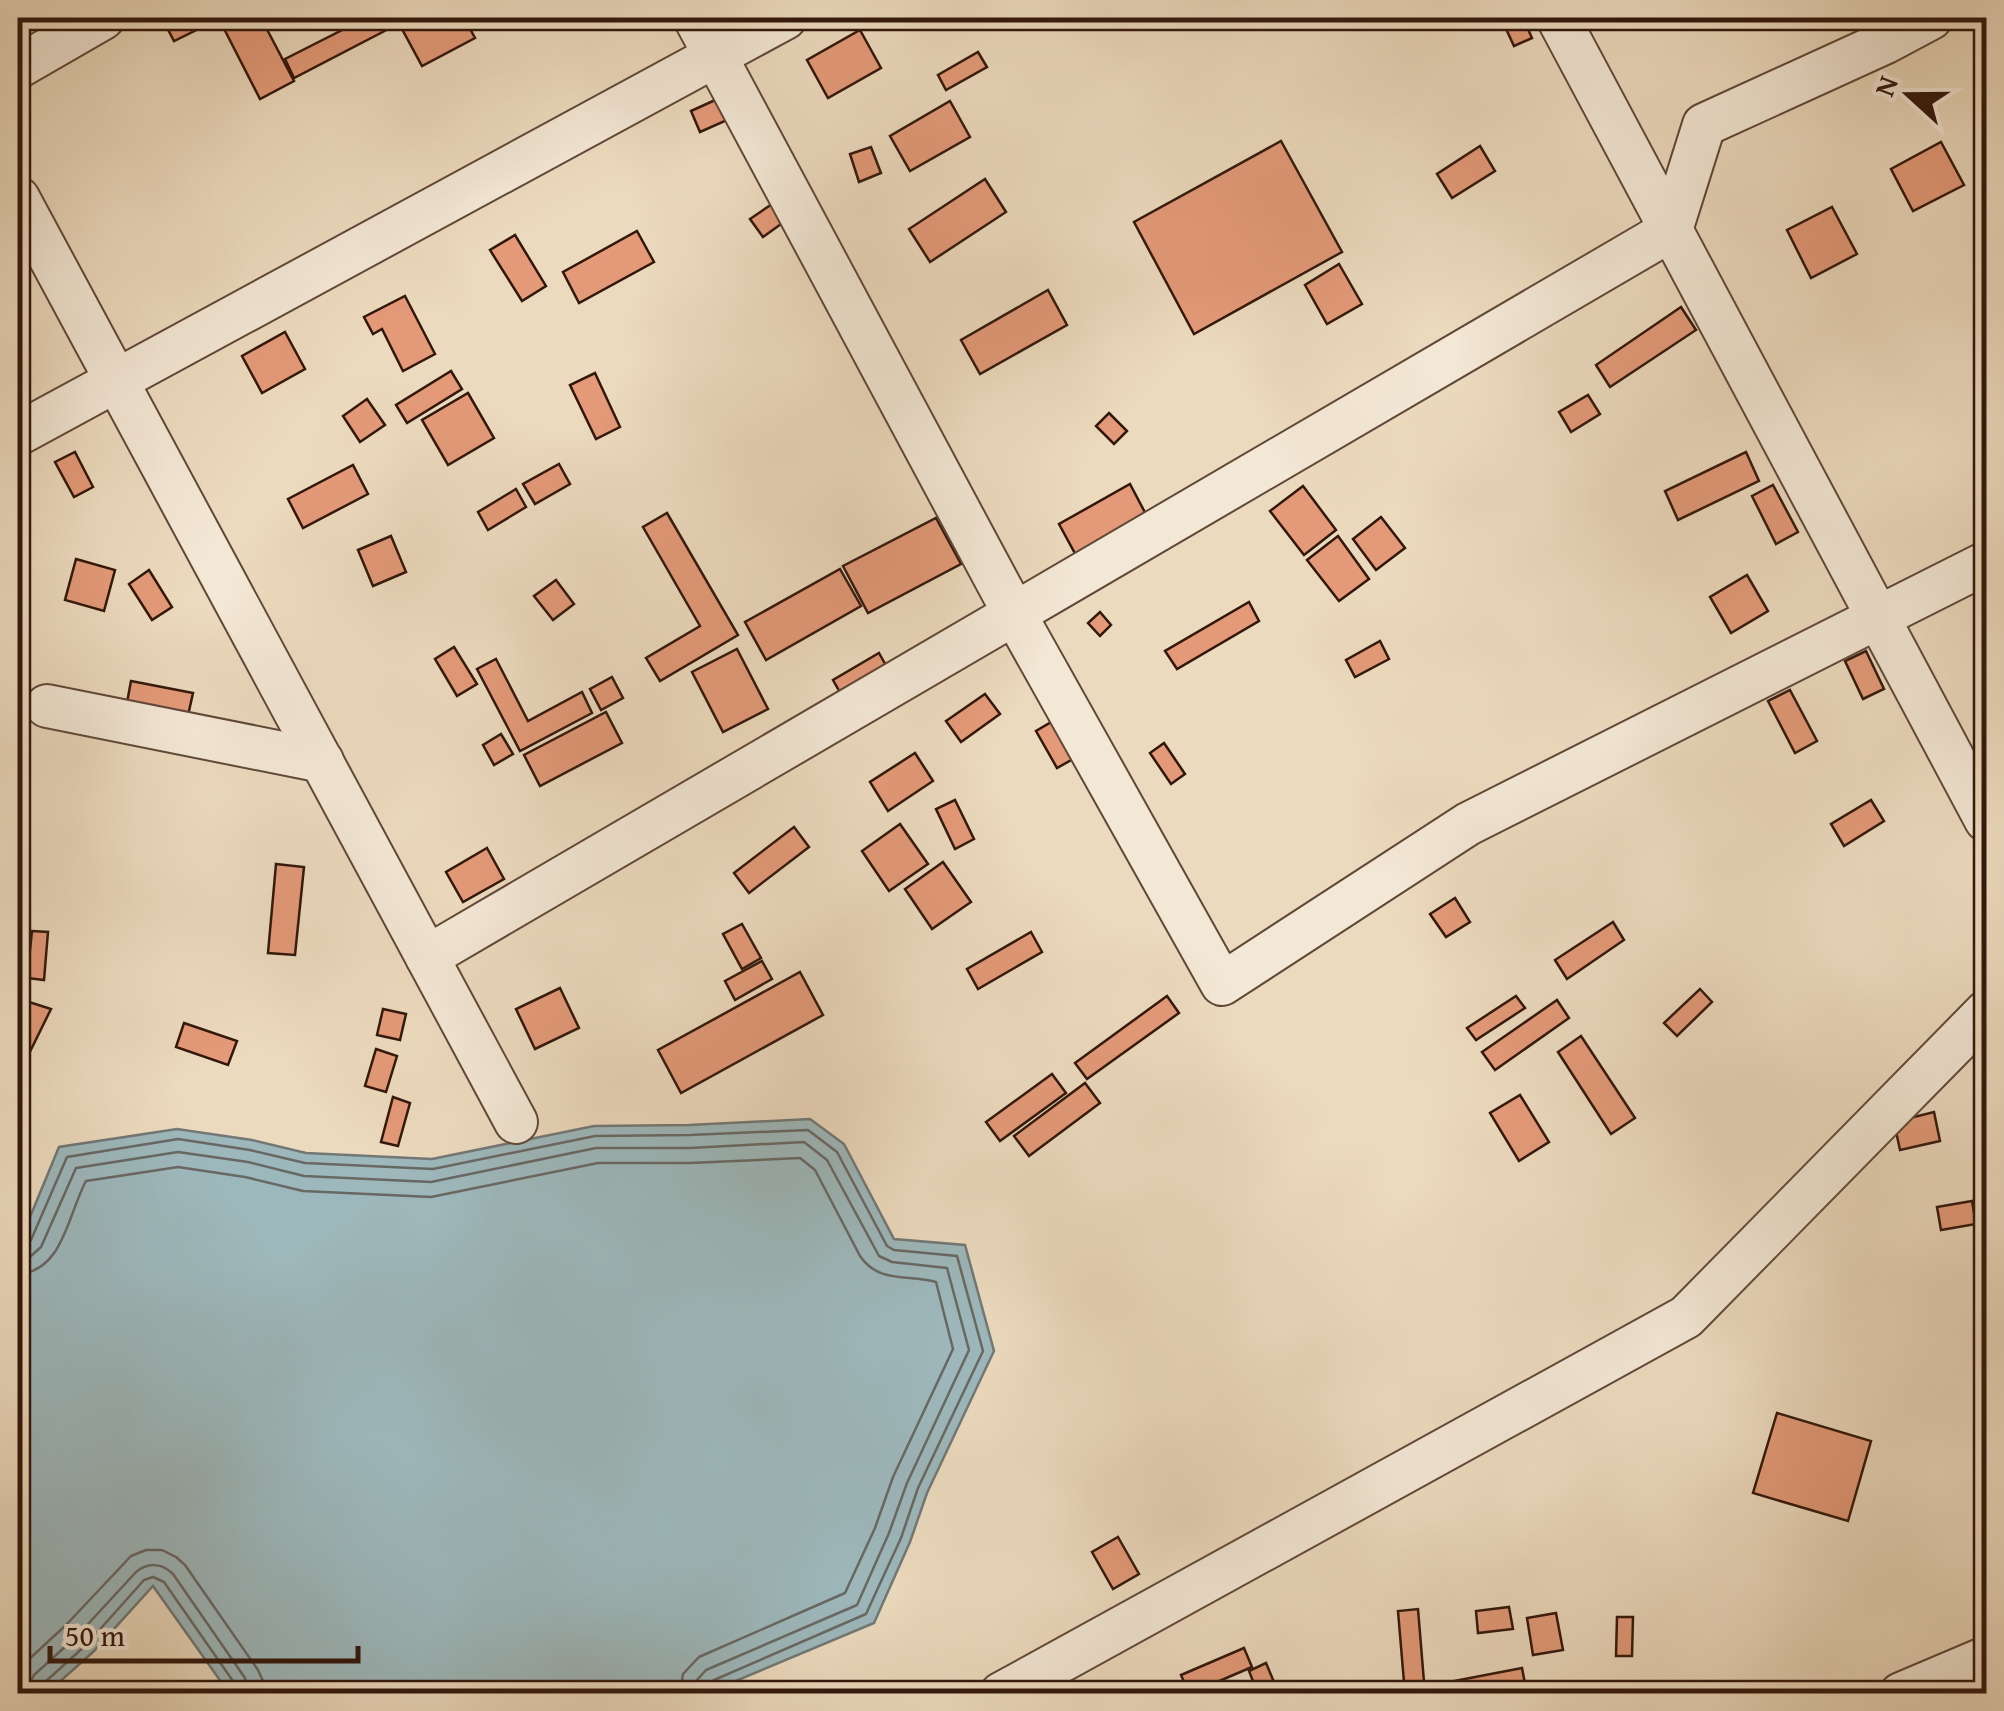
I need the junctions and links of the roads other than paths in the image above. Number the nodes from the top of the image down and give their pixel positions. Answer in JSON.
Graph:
{"nodes":[{"id":1,"x":103,"y":18,"type":"edge"},
{"id":2,"x":695,"y":18,"type":"edge"},
{"id":3,"x":786,"y":18,"type":"edge"},
{"id":4,"x":1558,"y":18,"type":"edge"},
{"id":5,"x":1931,"y":18,"type":"edge"},
{"id":6,"x":716,"y":56,"type":"junction"},
{"id":7,"x":18,"y":67,"type":"edge"},
{"id":8,"x":18,"y":198,"type":"edge"},
{"id":9,"x":1670,"y":230,"type":"junction"},
{"id":10,"x":117,"y":382,"type":"junction"},
{"id":11,"x":18,"y":434,"type":"edge"},
{"id":12,"x":1986,"y":563,"type":"edge"},
{"id":13,"x":1014,"y":612,"type":"junction"},
{"id":14,"x":1878,"y":617,"type":"junction"},
{"id":15,"x":47,"y":706,"type":"dead end"},
{"id":16,"x":322,"y":760,"type":"junction"},
{"id":17,"x":1986,"y":820,"type":"edge"},
{"id":18,"x":428,"y":957,"type":"junction"},
{"id":19,"x":1986,"y":1012,"type":"edge"},
{"id":20,"x":516,"y":1122,"type":"dead end"},
{"id":21,"x":1986,"y":1658,"type":"edge"},
{"id":22,"x":1001,"y":1694,"type":"edge"},
{"id":23,"x":1900,"y":1694,"type":"edge"}],
"edges":[{"from":1,"to":7,"type":"street"},
{"from":2,"to":6,"type":"street"},
{"from":3,"to":6,"type":"street"},
{"from":4,"to":9,"type":"street"},
{"from":5,"to":9,"type":"street"},
{"from":6,"to":10,"type":"street"},
{"from":6,"to":13,"type":"street"},
{"from":8,"to":10,"type":"street"},
{"from":9,"to":13,"type":"street"},
{"from":9,"to":14,"type":"street"},
{"from":10,"to":11,"type":"street"},
{"from":10,"to":16,"type":"street"},
{"from":12,"to":14,"type":"street"},
{"from":13,"to":14,"type":"street"},
{"from":13,"to":18,"type":"street"},
{"from":14,"to":17,"type":"street"},
{"from":15,"to":16,"type":"street"},
{"from":16,"to":18,"type":"street"},
{"from":18,"to":20,"type":"street"},
{"from":19,"to":22,"type":"street"},
{"from":21,"to":23,"type":"street"}]}
